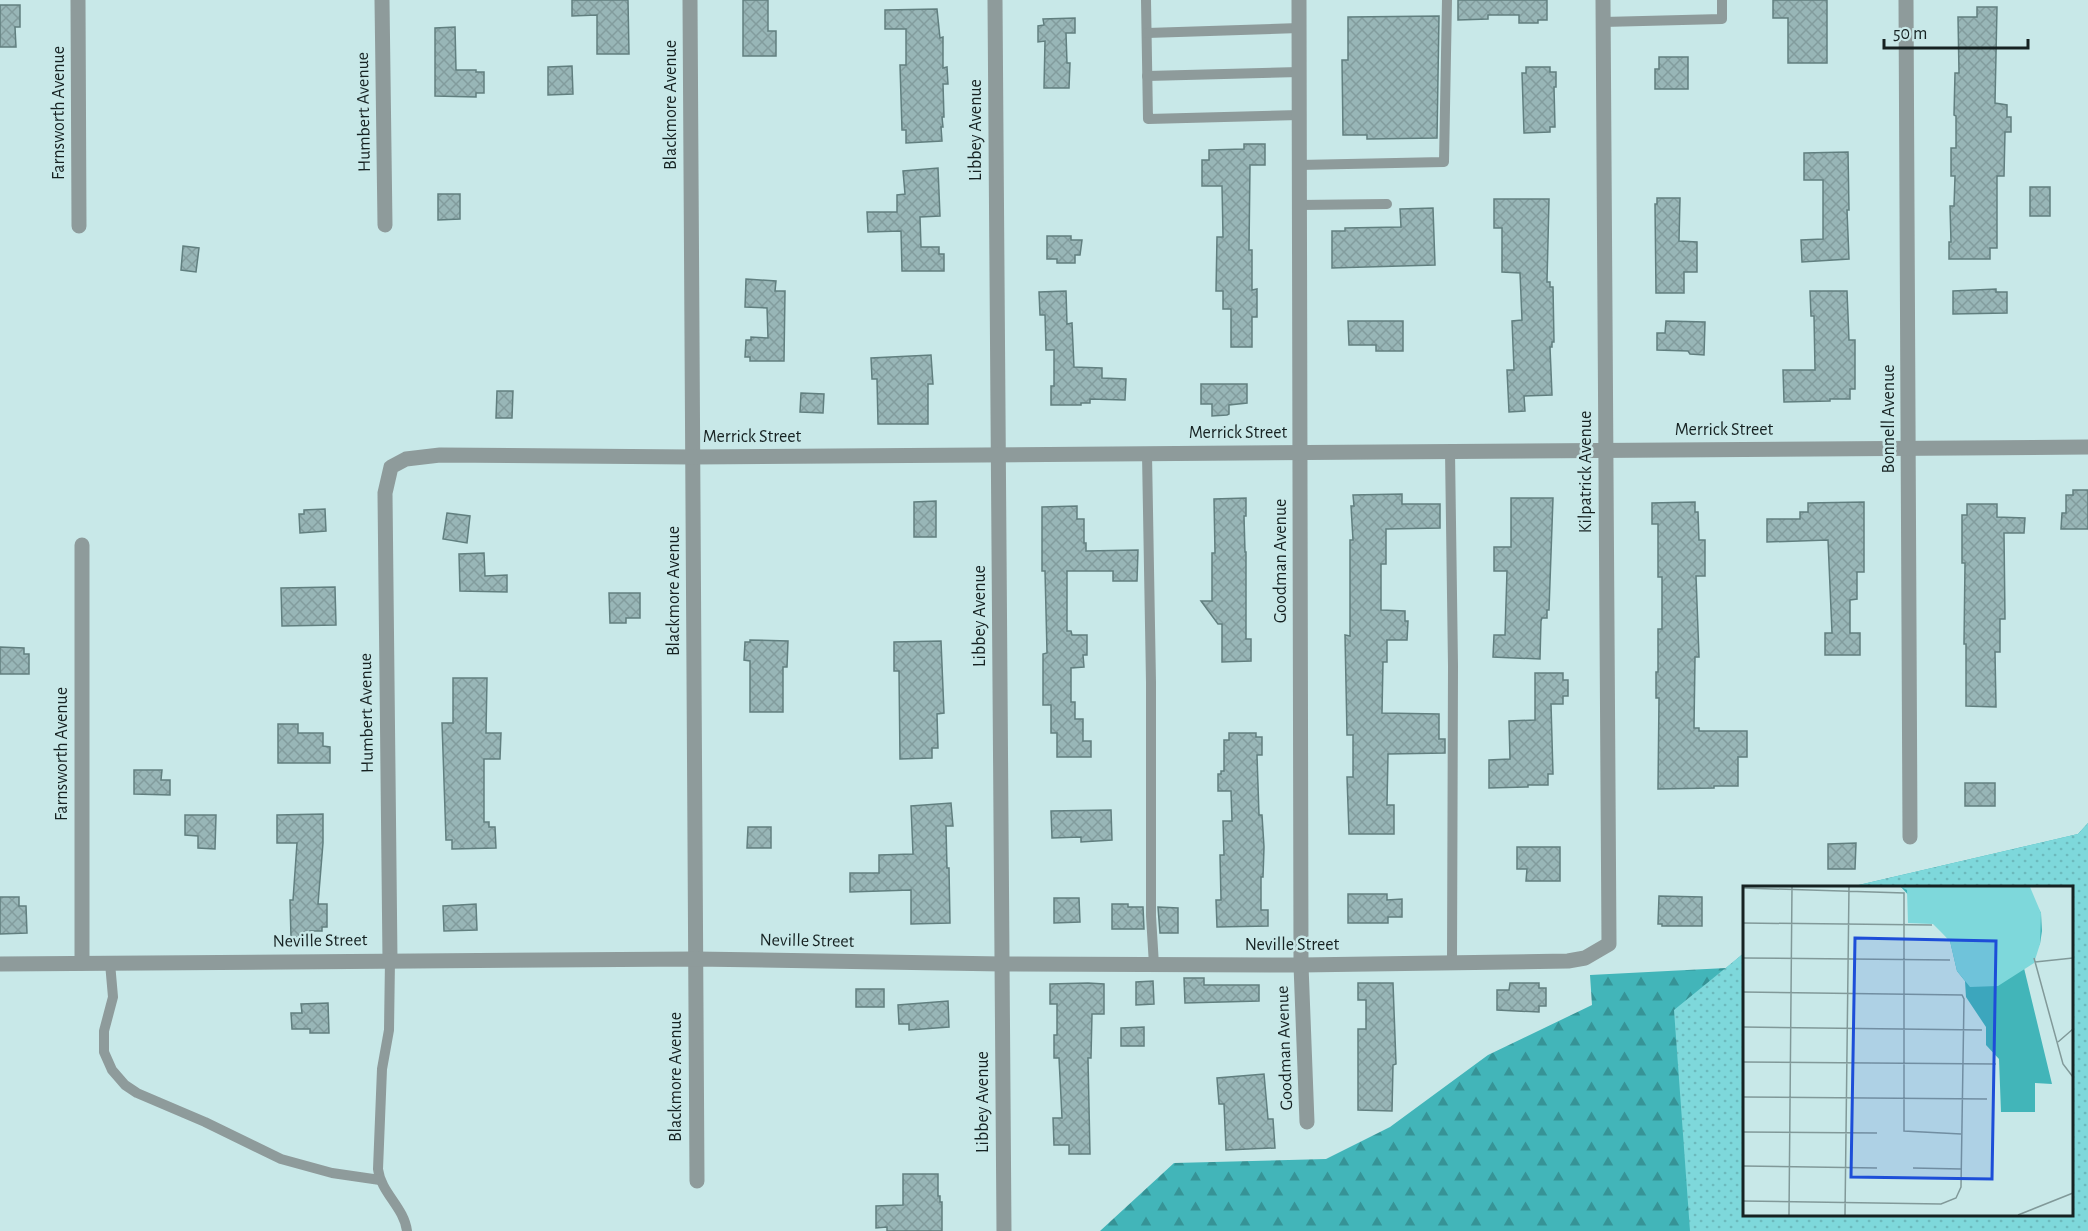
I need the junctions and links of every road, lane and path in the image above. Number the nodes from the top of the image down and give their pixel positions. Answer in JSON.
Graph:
{"nodes":[{"id":1,"x":78,"y":0,"type":"edge"},
{"id":2,"x":382,"y":0,"type":"edge"},
{"id":3,"x":690,"y":0,"type":"edge"},
{"id":4,"x":994,"y":0,"type":"edge"},
{"id":5,"x":1146,"y":0,"type":"edge"},
{"id":6,"x":1299,"y":0,"type":"edge"},
{"id":7,"x":1447,"y":0,"type":"edge"},
{"id":8,"x":1603,"y":0,"type":"edge"},
{"id":9,"x":1722,"y":0,"type":"edge"},
{"id":10,"x":1906,"y":0,"type":"edge"},
{"id":11,"x":1603,"y":22,"type":"junction"},
{"id":12,"x":1299,"y":28,"type":"junction"},
{"id":13,"x":1146,"y":33,"type":"junction"},
{"id":14,"x":1299,"y":72,"type":"junction"},
{"id":15,"x":1147,"y":76,"type":"junction"},
{"id":16,"x":1299,"y":115,"type":"junction"},
{"id":17,"x":1299,"y":165,"type":"junction"},
{"id":18,"x":1388,"y":204,"type":"dead end"},
{"id":19,"x":1299,"y":205,"type":"junction"},
{"id":20,"x":385,"y":225,"type":"dead end"},
{"id":21,"x":79,"y":226,"type":"dead end"},
{"id":22,"x":2088,"y":447,"type":"edge"},
{"id":23,"x":1908,"y":449,"type":"junction"},
{"id":24,"x":1606,"y":451,"type":"junction"},
{"id":25,"x":1450,"y":452,"type":"junction"},
{"id":26,"x":1147,"y":453,"type":"junction"},
{"id":27,"x":1300,"y":453,"type":"junction"},
{"id":28,"x":998,"y":454,"type":"junction"},
{"id":29,"x":692,"y":457,"type":"junction"},
{"id":30,"x":391,"y":467,"type":"joint"},
{"id":31,"x":82,"y":545,"type":"dead end"},
{"id":32,"x":1910,"y":837,"type":"dead end"},
{"id":33,"x":1608,"y":944,"type":"joint"},
{"id":34,"x":695,"y":959,"type":"junction"},
{"id":35,"x":390,"y":960,"type":"junction"},
{"id":36,"x":82,"y":963,"type":"junction"},
{"id":37,"x":110,"y":963,"type":"junction"},
{"id":38,"x":1452,"y":963,"type":"junction"},
{"id":39,"x":0,"y":964,"type":"edge"},
{"id":40,"x":1002,"y":964,"type":"junction"},
{"id":41,"x":1154,"y":964,"type":"junction"},
{"id":42,"x":1301,"y":965,"type":"junction"},
{"id":43,"x":1307,"y":1122,"type":"dead end"},
{"id":44,"x":380,"y":1180,"type":"junction"},
{"id":45,"x":697,"y":1181,"type":"dead end"},
{"id":46,"x":406,"y":1231,"type":"edge"},
{"id":47,"x":1004,"y":1231,"type":"edge"}],
"edges":[{"from":1,"to":21,"type":"street","name":"Farnsworth Avenue"},
{"from":2,"to":20,"type":"street","name":"Humbert Avenue"},
{"from":3,"to":29,"type":"street","name":"Blackmore Avenue"},
{"from":4,"to":28,"type":"street","name":"Libbey Avenue"},
{"from":5,"to":13,"type":"lane"},
{"from":6,"to":12,"type":"street","name":"Goodman Avenue"},
{"from":7,"to":17,"type":"lane"},
{"from":8,"to":11,"type":"street","name":"Kilpatrick Avenue"},
{"from":9,"to":11,"type":"lane"},
{"from":10,"to":23,"type":"street","name":"Bonnell Avenue"},
{"from":11,"to":24,"type":"street","name":"Kilpatrick Avenue"},
{"from":12,"to":13,"type":"lane"},
{"from":12,"to":14,"type":"street","name":"Goodman Avenue"},
{"from":13,"to":15,"type":"lane"},
{"from":14,"to":15,"type":"lane"},
{"from":14,"to":16,"type":"street","name":"Goodman Avenue"},
{"from":15,"to":16,"type":"lane"},
{"from":16,"to":17,"type":"street","name":"Goodman Avenue"},
{"from":17,"to":19,"type":"street","name":"Goodman Avenue"},
{"from":18,"to":19,"type":"lane"},
{"from":19,"to":27,"type":"street","name":"Goodman Avenue"},
{"from":22,"to":23,"type":"street","name":"Merrick Street"},
{"from":23,"to":24,"type":"street","name":"Merrick Street"},
{"from":23,"to":32,"type":"street","name":"Bonnell Avenue"},
{"from":24,"to":25,"type":"street","name":"Merrick Street"},
{"from":24,"to":33,"type":"street","name":"Kilpatrick Avenue"},
{"from":25,"to":27,"type":"street","name":"Merrick Street"},
{"from":25,"to":38,"type":"lane"},
{"from":26,"to":27,"type":"street","name":"Merrick Street"},
{"from":26,"to":28,"type":"street","name":"Merrick Street"},
{"from":26,"to":41,"type":"lane"},
{"from":27,"to":42,"type":"street","name":"Goodman Avenue"},
{"from":28,"to":29,"type":"street","name":"Merrick Street"},
{"from":28,"to":40,"type":"street","name":"Libbey Avenue"},
{"from":29,"to":30,"type":"street","name":"Merrick Street"},
{"from":29,"to":34,"type":"street","name":"Blackmore Avenue"},
{"from":30,"to":35,"type":"street","name":"Humbert Avenue"},
{"from":31,"to":36,"type":"street","name":"Farnsworth Avenue"},
{"from":33,"to":38,"type":"street","name":"Neville Street"},
{"from":34,"to":35,"type":"street","name":"Neville Street"},
{"from":34,"to":40,"type":"street","name":"Neville Street"},
{"from":34,"to":45,"type":"street","name":"Blackmore Avenue"},
{"from":35,"to":37,"type":"street","name":"Neville Street"},
{"from":35,"to":44,"type":"lane"},
{"from":36,"to":37,"type":"street","name":"Neville Street"},
{"from":36,"to":39,"type":"street","name":"Neville Street"},
{"from":37,"to":44,"type":"lane"},
{"from":38,"to":42,"type":"street","name":"Neville Street"},
{"from":40,"to":41,"type":"street","name":"Neville Street"},
{"from":40,"to":47,"type":"street","name":"Libbey Avenue"},
{"from":41,"to":42,"type":"street","name":"Neville Street"},
{"from":42,"to":43,"type":"street","name":"Goodman Avenue"},
{"from":44,"to":46,"type":"lane"}]}
